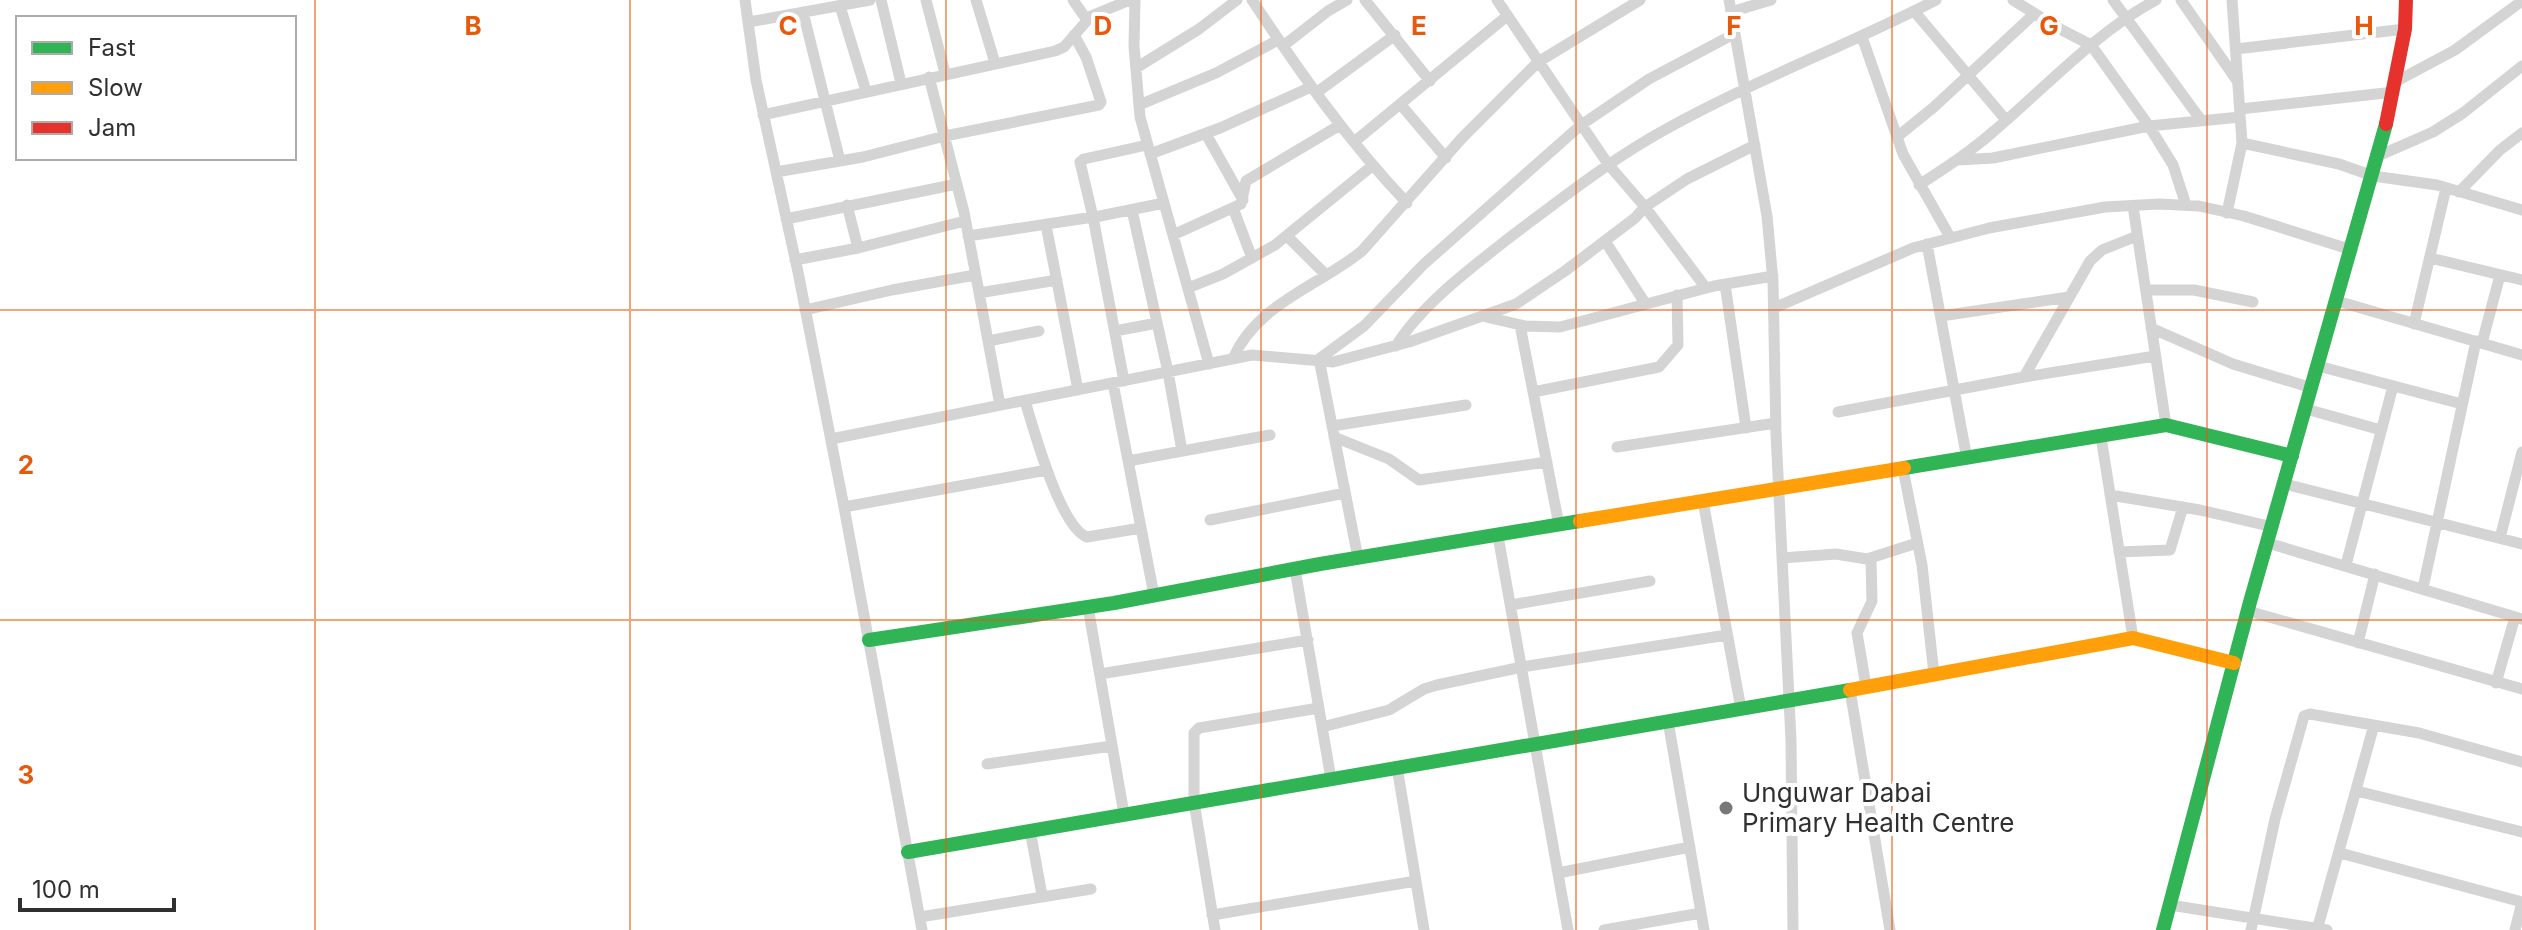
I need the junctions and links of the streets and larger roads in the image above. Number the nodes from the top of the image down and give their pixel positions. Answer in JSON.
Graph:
{"nodes":[{"id":1,"x":745,"y":0,"type":"edge"},
{"id":2,"x":870,"y":0,"type":"edge"},
{"id":3,"x":881,"y":0,"type":"edge"},
{"id":4,"x":926,"y":0,"type":"edge"},
{"id":5,"x":976,"y":0,"type":"edge"},
{"id":6,"x":1073,"y":0,"type":"edge"},
{"id":7,"x":1133,"y":0,"type":"edge"},
{"id":8,"x":1237,"y":0,"type":"edge"},
{"id":9,"x":1252,"y":0,"type":"edge"},
{"id":10,"x":1347,"y":0,"type":"edge"},
{"id":11,"x":1365,"y":0,"type":"edge"},
{"id":12,"x":1640,"y":0,"type":"edge"},
{"id":13,"x":1771,"y":0,"type":"edge"},
{"id":14,"x":1936,"y":0,"type":"edge"},
{"id":15,"x":2013,"y":0,"type":"edge"},
{"id":16,"x":2113,"y":0,"type":"edge"},
{"id":17,"x":2156,"y":0,"type":"edge"},
{"id":18,"x":2181,"y":0,"type":"edge"},
{"id":19,"x":2232,"y":0,"type":"edge"},
{"id":20,"x":2406,"y":0,"type":"edge"},
{"id":21,"x":1500,"y":1,"type":"edge"},
{"id":22,"x":2519,"y":3,"type":"edge"},
{"id":23,"x":832,"y":4,"type":"edge"},
{"id":24,"x":1730,"y":6,"type":"edge"},
{"id":25,"x":1914,"y":11,"type":"junction"},
{"id":26,"x":803,"y":12,"type":"junction"},
{"id":27,"x":2034,"y":14,"type":"junction"},
{"id":28,"x":1507,"y":16,"type":"junction"},
{"id":29,"x":2125,"y":17,"type":"junction"},
{"id":30,"x":1087,"y":20,"type":"junction"},
{"id":31,"x":749,"y":22,"type":"junction"},
{"id":32,"x":2405,"y":29,"type":"junction"},
{"id":33,"x":1734,"y":34,"type":"junction"},
{"id":34,"x":1074,"y":35,"type":"junction"},
{"id":35,"x":1395,"y":35,"type":"junction"},
{"id":36,"x":1862,"y":37,"type":"junction"},
{"id":37,"x":1280,"y":43,"type":"junction"},
{"id":38,"x":2091,"y":45,"type":"junction"},
{"id":39,"x":2236,"y":49,"type":"junction"},
{"id":40,"x":1538,"y":62,"type":"junction"},
{"id":41,"x":995,"y":63,"type":"junction"},
{"id":42,"x":2522,"y":66,"type":"edge"},
{"id":43,"x":1136,"y":68,"type":"junction"},
{"id":44,"x":945,"y":73,"type":"junction"},
{"id":45,"x":1967,"y":76,"type":"junction"},
{"id":46,"x":929,"y":77,"type":"junction"},
{"id":47,"x":1430,"y":81,"type":"junction"},
{"id":48,"x":2238,"y":82,"type":"junction"},
{"id":49,"x":901,"y":83,"type":"junction"},
{"id":50,"x":2394,"y":87,"type":"junction"},
{"id":51,"x":1745,"y":89,"type":"junction"},
{"id":52,"x":1314,"y":90,"type":"junction"},
{"id":53,"x":866,"y":91,"type":"junction"},
{"id":54,"x":826,"y":100,"type":"junction"},
{"id":55,"x":1139,"y":105,"type":"junction"},
{"id":56,"x":1401,"y":105,"type":"junction"},
{"id":57,"x":2240,"y":113,"type":"junction"},
{"id":58,"x":763,"y":115,"type":"junction"},
{"id":59,"x":2006,"y":120,"type":"junction"},
{"id":60,"x":2201,"y":120,"type":"junction"},
{"id":61,"x":1340,"y":125,"type":"junction"},
{"id":62,"x":1581,"y":125,"type":"junction"},
{"id":63,"x":2149,"y":126,"type":"junction"},
{"id":64,"x":2522,"y":133,"type":"edge"},
{"id":65,"x":1206,"y":134,"type":"junction"},
{"id":66,"x":945,"y":136,"type":"junction"},
{"id":67,"x":1897,"y":137,"type":"junction"},
{"id":68,"x":1354,"y":142,"type":"junction"},
{"id":69,"x":2242,"y":143,"type":"junction"},
{"id":70,"x":1755,"y":145,"type":"junction"},
{"id":71,"x":1149,"y":149,"type":"junction"},
{"id":72,"x":2378,"y":156,"type":"junction"},
{"id":73,"x":1446,"y":158,"type":"junction"},
{"id":74,"x":1958,"y":160,"type":"junction"},
{"id":75,"x":840,"y":161,"type":"junction"},
{"id":76,"x":1608,"y":164,"type":"junction"},
{"id":77,"x":1372,"y":166,"type":"junction"},
{"id":78,"x":776,"y":172,"type":"junction"},
{"id":79,"x":2373,"y":176,"type":"junction"},
{"id":80,"x":957,"y":184,"type":"junction"},
{"id":81,"x":1919,"y":185,"type":"junction"},
{"id":82,"x":2446,"y":188,"type":"junction"},
{"id":83,"x":2459,"y":192,"type":"junction"},
{"id":84,"x":1243,"y":200,"type":"junction"},
{"id":85,"x":1164,"y":203,"type":"junction"},
{"id":86,"x":1407,"y":203,"type":"junction"},
{"id":87,"x":847,"y":205,"type":"junction"},
{"id":88,"x":2186,"y":205,"type":"junction"},
{"id":89,"x":2133,"y":206,"type":"junction"},
{"id":90,"x":1645,"y":207,"type":"junction"},
{"id":91,"x":1233,"y":208,"type":"junction"},
{"id":92,"x":2522,"y":209,"type":"edge"},
{"id":93,"x":1132,"y":210,"type":"junction"},
{"id":94,"x":2227,"y":213,"type":"junction"},
{"id":95,"x":1093,"y":217,"type":"junction"},
{"id":96,"x":786,"y":219,"type":"junction"},
{"id":97,"x":965,"y":221,"type":"junction"},
{"id":98,"x":1046,"y":225,"type":"junction"},
{"id":99,"x":1173,"y":235,"type":"junction"},
{"id":100,"x":968,"y":236,"type":"junction"},
{"id":101,"x":2137,"y":236,"type":"junction"},
{"id":102,"x":1288,"y":237,"type":"junction"},
{"id":103,"x":1950,"y":237,"type":"junction"},
{"id":104,"x":1605,"y":241,"type":"junction"},
{"id":105,"x":1927,"y":244,"type":"junction"},
{"id":106,"x":858,"y":248,"type":"junction"},
{"id":107,"x":2352,"y":250,"type":"junction"},
{"id":108,"x":1252,"y":258,"type":"junction"},
{"id":109,"x":2430,"y":258,"type":"junction"},
{"id":110,"x":795,"y":260,"type":"junction"},
{"id":111,"x":975,"y":275,"type":"junction"},
{"id":112,"x":1326,"y":275,"type":"junction"},
{"id":113,"x":2500,"y":275,"type":"junction"},
{"id":114,"x":1773,"y":276,"type":"junction"},
{"id":115,"x":1057,"y":280,"type":"junction"},
{"id":116,"x":2522,"y":280,"type":"edge"},
{"id":117,"x":1725,"y":284,"type":"junction"},
{"id":118,"x":1188,"y":288,"type":"junction"},
{"id":119,"x":1706,"y":288,"type":"junction"},
{"id":120,"x":2146,"y":290,"type":"junction"},
{"id":121,"x":979,"y":293,"type":"junction"},
{"id":122,"x":1677,"y":295,"type":"junction"},
{"id":123,"x":2069,"y":297,"type":"junction"},
{"id":124,"x":2337,"y":301,"type":"junction"},
{"id":125,"x":2253,"y":302,"type":"dead end"},
{"id":126,"x":1645,"y":303,"type":"junction"},
{"id":127,"x":1774,"y":308,"type":"junction"},
{"id":128,"x":805,"y":310,"type":"junction"},
{"id":129,"x":1941,"y":316,"type":"junction"},
{"id":130,"x":1485,"y":317,"type":"junction"},
{"id":131,"x":1157,"y":323,"type":"junction"},
{"id":132,"x":2414,"y":324,"type":"junction"},
{"id":133,"x":1520,"y":325,"type":"junction"},
{"id":134,"x":2151,"y":328,"type":"junction"},
{"id":135,"x":1039,"y":331,"type":"dead end"},
{"id":136,"x":1115,"y":331,"type":"junction"},
{"id":137,"x":988,"y":341,"type":"junction"},
{"id":138,"x":2479,"y":342,"type":"junction"},
{"id":139,"x":1396,"y":346,"type":"junction"},
{"id":140,"x":2522,"y":355,"type":"edge"},
{"id":141,"x":2155,"y":356,"type":"junction"},
{"id":142,"x":1233,"y":359,"type":"junction"},
{"id":143,"x":1319,"y":359,"type":"junction"},
{"id":144,"x":1209,"y":364,"type":"junction"},
{"id":145,"x":2318,"y":366,"type":"junction"},
{"id":146,"x":1168,"y":372,"type":"junction"},
{"id":147,"x":2024,"y":377,"type":"junction"},
{"id":148,"x":1119,"y":382,"type":"junction"},
{"id":149,"x":2393,"y":386,"type":"junction"},
{"id":150,"x":2312,"y":388,"type":"junction"},
{"id":151,"x":1078,"y":390,"type":"junction"},
{"id":152,"x":1533,"y":392,"type":"junction"},
{"id":153,"x":1955,"y":392,"type":"junction"},
{"id":154,"x":1025,"y":401,"type":"junction"},
{"id":155,"x":2462,"y":404,"type":"junction"},
{"id":156,"x":1000,"y":405,"type":"junction"},
{"id":157,"x":1466,"y":405,"type":"dead end"},
{"id":158,"x":2306,"y":409,"type":"junction"},
{"id":159,"x":1838,"y":412,"type":"dead end"},
{"id":160,"x":1776,"y":423,"type":"junction"},
{"id":161,"x":2166,"y":425,"type":"junction"},
{"id":162,"x":1746,"y":428,"type":"junction"},
{"id":163,"x":2381,"y":430,"type":"junction"},
{"id":164,"x":1333,"y":432,"type":"junction"},
{"id":165,"x":1270,"y":435,"type":"dead end"},
{"id":166,"x":2101,"y":437,"type":"junction"},
{"id":167,"x":831,"y":439,"type":"junction"},
{"id":168,"x":1617,"y":447,"type":"dead end"},
{"id":169,"x":1182,"y":451,"type":"junction"},
{"id":170,"x":2522,"y":452,"type":"edge"},
{"id":171,"x":2292,"y":456,"type":"junction"},
{"id":172,"x":1967,"y":459,"type":"junction"},
{"id":173,"x":1128,"y":461,"type":"junction"},
{"id":174,"x":1547,"y":462,"type":"junction"},
{"id":175,"x":1903,"y":469,"type":"junction"},
{"id":176,"x":1047,"y":470,"type":"junction"},
{"id":177,"x":2518,"y":480,"type":"edge"},
{"id":178,"x":2285,"y":484,"type":"junction"},
{"id":179,"x":1779,"y":489,"type":"junction"},
{"id":180,"x":1345,"y":493,"type":"junction"},
{"id":181,"x":2110,"y":495,"type":"junction"},
{"id":182,"x":1703,"y":501,"type":"junction"},
{"id":183,"x":2362,"y":502,"type":"junction"},
{"id":184,"x":844,"y":507,"type":"junction"},
{"id":185,"x":2183,"y":507,"type":"junction"},
{"id":186,"x":1210,"y":520,"type":"dead end"},
{"id":187,"x":2436,"y":524,"type":"junction"},
{"id":188,"x":1559,"y":525,"type":"junction"},
{"id":189,"x":2273,"y":527,"type":"junction"},
{"id":190,"x":1141,"y":528,"type":"junction"},
{"id":191,"x":1498,"y":536,"type":"junction"},
{"id":192,"x":2500,"y":538,"type":"junction"},
{"id":193,"x":1917,"y":543,"type":"junction"},
{"id":194,"x":2268,"y":543,"type":"junction"},
{"id":195,"x":2522,"y":544,"type":"edge"},
{"id":196,"x":2119,"y":552,"type":"junction"},
{"id":197,"x":1358,"y":558,"type":"junction"},
{"id":198,"x":1782,"y":558,"type":"junction"},
{"id":199,"x":1871,"y":559,"type":"junction"},
{"id":200,"x":2346,"y":565,"type":"junction"},
{"id":201,"x":1295,"y":569,"type":"junction"},
{"id":202,"x":2375,"y":574,"type":"junction"},
{"id":203,"x":1650,"y":581,"type":"dead end"},
{"id":204,"x":2423,"y":588,"type":"junction"},
{"id":205,"x":1154,"y":595,"type":"junction"},
{"id":206,"x":1511,"y":605,"type":"junction"},
{"id":207,"x":1088,"y":607,"type":"junction"},
{"id":208,"x":2248,"y":611,"type":"junction"},
{"id":209,"x":2518,"y":618,"type":"edge"},
{"id":210,"x":1727,"y":635,"type":"junction"},
{"id":211,"x":2133,"y":638,"type":"junction"},
{"id":212,"x":869,"y":640,"type":"junction"},
{"id":213,"x":1308,"y":640,"type":"junction"},
{"id":214,"x":2358,"y":643,"type":"junction"},
{"id":215,"x":2234,"y":663,"type":"junction"},
{"id":216,"x":1522,"y":667,"type":"junction"},
{"id":217,"x":1100,"y":674,"type":"junction"},
{"id":218,"x":1934,"y":674,"type":"junction"},
{"id":219,"x":2496,"y":683,"type":"junction"},
{"id":220,"x":1866,"y":686,"type":"junction"},
{"id":221,"x":2522,"y":689,"type":"edge"},
{"id":222,"x":1850,"y":690,"type":"junction"},
{"id":223,"x":1789,"y":701,"type":"junction"},
{"id":224,"x":1319,"y":708,"type":"junction"},
{"id":225,"x":1741,"y":709,"type":"junction"},
{"id":226,"x":1668,"y":721,"type":"junction"},
{"id":227,"x":2374,"y":725,"type":"junction"},
{"id":228,"x":1322,"y":727,"type":"junction"},
{"id":229,"x":1536,"y":743,"type":"junction"},
{"id":230,"x":1112,"y":746,"type":"junction"},
{"id":231,"x":2522,"y":762,"type":"edge"},
{"id":232,"x":987,"y":764,"type":"dead end"},
{"id":233,"x":1397,"y":767,"type":"junction"},
{"id":234,"x":1331,"y":779,"type":"junction"},
{"id":235,"x":2357,"y":791,"type":"junction"},
{"id":236,"x":1194,"y":802,"type":"junction"},
{"id":237,"x":1124,"y":814,"type":"junction"},
{"id":238,"x":1030,"y":830,"type":"junction"},
{"id":239,"x":2522,"y":832,"type":"edge"},
{"id":240,"x":1690,"y":847,"type":"junction"},
{"id":241,"x":908,"y":852,"type":"junction"},
{"id":242,"x":2340,"y":853,"type":"junction"},
{"id":243,"x":1558,"y":873,"type":"junction"},
{"id":244,"x":1416,"y":881,"type":"junction"},
{"id":245,"x":1091,"y":889,"type":"dead end"},
{"id":246,"x":1042,"y":895,"type":"junction"},
{"id":247,"x":2522,"y":902,"type":"edge"},
{"id":248,"x":2170,"y":905,"type":"junction"},
{"id":249,"x":1701,"y":913,"type":"junction"},
{"id":250,"x":1212,"y":915,"type":"junction"},
{"id":251,"x":920,"y":917,"type":"junction"},
{"id":252,"x":2253,"y":924,"type":"edge"},
{"id":253,"x":2320,"y":929,"type":"edge"},
{"id":254,"x":922,"y":930,"type":"edge"},
{"id":255,"x":1215,"y":930,"type":"edge"},
{"id":256,"x":1424,"y":930,"type":"edge"},
{"id":257,"x":1568,"y":930,"type":"edge"},
{"id":258,"x":1604,"y":930,"type":"edge"},
{"id":259,"x":1704,"y":930,"type":"edge"},
{"id":260,"x":1793,"y":930,"type":"edge"},
{"id":261,"x":1890,"y":930,"type":"edge"},
{"id":262,"x":2163,"y":930,"type":"edge"},
{"id":263,"x":2515,"y":930,"type":"edge"}],
"edges":[{"from":1,"to":31,"type":"street"},
{"from":2,"to":23,"type":"street"},
{"from":3,"to":49,"type":"street"},
{"from":4,"to":44,"type":"street"},
{"from":5,"to":41,"type":"street"},
{"from":6,"to":30,"type":"street"},
{"from":7,"to":30,"type":"street"},
{"from":7,"to":43,"type":"street"},
{"from":8,"to":43,"type":"street"},
{"from":9,"to":37,"type":"street"},
{"from":10,"to":37,"type":"street"},
{"from":11,"to":35,"type":"street"},
{"from":12,"to":40,"type":"street"},
{"from":13,"to":24,"type":"street"},
{"from":14,"to":25,"type":"street"},
{"from":15,"to":27,"type":"street"},
{"from":16,"to":29,"type":"street"},
{"from":17,"to":29,"type":"street"},
{"from":18,"to":48,"type":"street"},
{"from":19,"to":39,"type":"street"},
{"from":20,"to":32,"type":"street"},
{"from":21,"to":28,"type":"street"},
{"from":22,"to":50,"type":"street"},
{"from":23,"to":26,"type":"street"},
{"from":23,"to":53,"type":"street"},
{"from":24,"to":33,"type":"street"},
{"from":25,"to":36,"type":"street"},
{"from":25,"to":45,"type":"street"},
{"from":26,"to":31,"type":"street"},
{"from":26,"to":54,"type":"street"},
{"from":27,"to":38,"type":"street"},
{"from":27,"to":45,"type":"street"},
{"from":28,"to":40,"type":"street"},
{"from":28,"to":47,"type":"street"},
{"from":29,"to":38,"type":"street"},
{"from":29,"to":60,"type":"street"},
{"from":30,"to":34,"type":"street"},
{"from":31,"to":58,"type":"street"},
{"from":32,"to":39,"type":"street"},
{"from":32,"to":50,"type":"street"},
{"from":33,"to":51,"type":"street"},
{"from":33,"to":62,"type":"street"},
{"from":34,"to":41,"type":"street"},
{"from":34,"to":66,"type":"street"},
{"from":35,"to":47,"type":"street"},
{"from":35,"to":52,"type":"street"},
{"from":36,"to":51,"type":"street"},
{"from":36,"to":67,"type":"street"},
{"from":37,"to":52,"type":"street"},
{"from":37,"to":55,"type":"street"},
{"from":38,"to":59,"type":"street"},
{"from":38,"to":63,"type":"street"},
{"from":39,"to":48,"type":"street"},
{"from":40,"to":62,"type":"street"},
{"from":40,"to":73,"type":"street"},
{"from":41,"to":44,"type":"street"},
{"from":42,"to":72,"type":"street"},
{"from":43,"to":55,"type":"street"},
{"from":44,"to":46,"type":"street"},
{"from":45,"to":59,"type":"street"},
{"from":45,"to":67,"type":"street"},
{"from":46,"to":49,"type":"street"},
{"from":46,"to":66,"type":"street"},
{"from":47,"to":56,"type":"street"},
{"from":48,"to":57,"type":"street"},
{"from":49,"to":53,"type":"street"},
{"from":50,"to":57,"type":"street"},
{"from":50,"to":72,"type":"street"},
{"from":51,"to":70,"type":"street"},
{"from":51,"to":76,"type":"street"},
{"from":52,"to":61,"type":"street"},
{"from":52,"to":65,"type":"street"},
{"from":53,"to":54,"type":"street"},
{"from":54,"to":58,"type":"street"},
{"from":54,"to":75,"type":"street"},
{"from":55,"to":71,"type":"street"},
{"from":56,"to":68,"type":"street"},
{"from":56,"to":73,"type":"street"},
{"from":57,"to":60,"type":"street"},
{"from":57,"to":69,"type":"street"},
{"from":58,"to":78,"type":"street"},
{"from":59,"to":74,"type":"street"},
{"from":60,"to":63,"type":"street"},
{"from":61,"to":68,"type":"street"},
{"from":61,"to":84,"type":"street"},
{"from":62,"to":76,"type":"street"},
{"from":62,"to":143,"type":"street"},
{"from":63,"to":74,"type":"street"},
{"from":63,"to":88,"type":"street"},
{"from":64,"to":83,"type":"street"},
{"from":65,"to":71,"type":"street"},
{"from":65,"to":84,"type":"street"},
{"from":66,"to":75,"type":"street"},
{"from":66,"to":80,"type":"street"},
{"from":67,"to":81,"type":"street"},
{"from":68,"to":77,"type":"street"},
{"from":69,"to":79,"type":"street"},
{"from":69,"to":94,"type":"street"},
{"from":70,"to":90,"type":"street"},
{"from":70,"to":114,"type":"street"},
{"from":71,"to":85,"type":"street"},
{"from":71,"to":95,"type":"street"},
{"from":72,"to":79,"type":"street"},
{"from":73,"to":86,"type":"street"},
{"from":74,"to":81,"type":"street"},
{"from":75,"to":78,"type":"street"},
{"from":76,"to":90,"type":"street"},
{"from":76,"to":139,"type":"street"},
{"from":77,"to":86,"type":"street"},
{"from":77,"to":102,"type":"street"},
{"from":78,"to":96,"type":"street"},
{"from":79,"to":82,"type":"street"},
{"from":79,"to":107,"type":"street"},
{"from":80,"to":87,"type":"street"},
{"from":80,"to":97,"type":"street"},
{"from":81,"to":103,"type":"street"},
{"from":82,"to":83,"type":"street"},
{"from":82,"to":109,"type":"street"},
{"from":83,"to":92,"type":"street"},
{"from":84,"to":91,"type":"street"},
{"from":85,"to":93,"type":"street"},
{"from":85,"to":99,"type":"street"},
{"from":86,"to":112,"type":"street"},
{"from":87,"to":96,"type":"street"},
{"from":87,"to":106,"type":"street"},
{"from":88,"to":89,"type":"street"},
{"from":88,"to":94,"type":"street"},
{"from":89,"to":101,"type":"street"},
{"from":89,"to":103,"type":"street"},
{"from":90,"to":104,"type":"street"},
{"from":90,"to":119,"type":"street"},
{"from":91,"to":99,"type":"street"},
{"from":91,"to":108,"type":"street"},
{"from":93,"to":95,"type":"street"},
{"from":93,"to":131,"type":"street"},
{"from":94,"to":107,"type":"street"},
{"from":95,"to":98,"type":"street"},
{"from":95,"to":136,"type":"street"},
{"from":96,"to":110,"type":"street"},
{"from":97,"to":100,"type":"street"},
{"from":97,"to":106,"type":"street"},
{"from":98,"to":100,"type":"street"},
{"from":98,"to":115,"type":"street"},
{"from":99,"to":118,"type":"street"},
{"from":100,"to":111,"type":"street"},
{"from":101,"to":120,"type":"street"},
{"from":101,"to":123,"type":"street"},
{"from":102,"to":108,"type":"street"},
{"from":102,"to":112,"type":"street"},
{"from":103,"to":105,"type":"street"},
{"from":104,"to":126,"type":"street"},
{"from":104,"to":130,"type":"street"},
{"from":105,"to":127,"type":"street"},
{"from":105,"to":129,"type":"street"},
{"from":106,"to":110,"type":"street"},
{"from":107,"to":124,"type":"street"},
{"from":108,"to":118,"type":"street"},
{"from":109,"to":113,"type":"street"},
{"from":109,"to":132,"type":"street"},
{"from":110,"to":128,"type":"street"},
{"from":111,"to":121,"type":"street"},
{"from":111,"to":128,"type":"street"},
{"from":112,"to":142,"type":"street"},
{"from":113,"to":116,"type":"street"},
{"from":113,"to":138,"type":"street"},
{"from":114,"to":117,"type":"street"},
{"from":114,"to":127,"type":"street"},
{"from":115,"to":121,"type":"street"},
{"from":115,"to":151,"type":"street"},
{"from":117,"to":119,"type":"street"},
{"from":117,"to":162,"type":"street"},
{"from":118,"to":144,"type":"street"},
{"from":119,"to":122,"type":"street"},
{"from":120,"to":125,"type":"street"},
{"from":120,"to":134,"type":"street"},
{"from":121,"to":137,"type":"street"},
{"from":122,"to":126,"type":"street"},
{"from":122,"to":152,"type":"street"},
{"from":123,"to":129,"type":"street"},
{"from":123,"to":147,"type":"street"},
{"from":124,"to":132,"type":"street"},
{"from":124,"to":145,"type":"street"},
{"from":126,"to":133,"type":"street"},
{"from":127,"to":160,"type":"street"},
{"from":128,"to":167,"type":"street"},
{"from":129,"to":153,"type":"street"},
{"from":130,"to":133,"type":"street"},
{"from":130,"to":139,"type":"street"},
{"from":131,"to":136,"type":"street"},
{"from":131,"to":146,"type":"street"},
{"from":132,"to":138,"type":"street"},
{"from":133,"to":152,"type":"street"},
{"from":134,"to":141,"type":"street"},
{"from":134,"to":150,"type":"street"},
{"from":135,"to":137,"type":"street"},
{"from":136,"to":148,"type":"street"},
{"from":137,"to":156,"type":"street"},
{"from":138,"to":140,"type":"street"},
{"from":138,"to":155,"type":"street"},
{"from":139,"to":143,"type":"street"},
{"from":141,"to":147,"type":"street"},
{"from":141,"to":161,"type":"street"},
{"from":142,"to":143,"type":"street"},
{"from":142,"to":144,"type":"street"},
{"from":143,"to":164,"type":"street"},
{"from":144,"to":146,"type":"street"},
{"from":145,"to":149,"type":"street"},
{"from":145,"to":150,"type":"street"},
{"from":146,"to":148,"type":"street"},
{"from":146,"to":169,"type":"street"},
{"from":147,"to":153,"type":"street"},
{"from":148,"to":151,"type":"street"},
{"from":148,"to":173,"type":"street"},
{"from":149,"to":155,"type":"street"},
{"from":149,"to":163,"type":"street"},
{"from":150,"to":158,"type":"street"},
{"from":151,"to":154,"type":"street"},
{"from":152,"to":174,"type":"street"},
{"from":153,"to":159,"type":"street"},
{"from":153,"to":172,"type":"street"},
{"from":154,"to":156,"type":"street"},
{"from":154,"to":176,"type":"street"},
{"from":155,"to":187,"type":"street"},
{"from":156,"to":167,"type":"street"},
{"from":157,"to":164,"type":"street"},
{"from":158,"to":163,"type":"street"},
{"from":158,"to":171,"type":"street"},
{"from":160,"to":162,"type":"street"},
{"from":160,"to":179,"type":"street"},
{"from":161,"to":166,"type":"street"},
{"from":161,"to":171,"type":"street"},
{"from":162,"to":168,"type":"street"},
{"from":163,"to":183,"type":"street"},
{"from":164,"to":174,"type":"street"},
{"from":164,"to":180,"type":"street"},
{"from":165,"to":169,"type":"street"},
{"from":166,"to":172,"type":"street"},
{"from":166,"to":181,"type":"street"},
{"from":167,"to":184,"type":"street"},
{"from":169,"to":173,"type":"street"},
{"from":170,"to":177,"type":"street"},
{"from":171,"to":178,"type":"street"},
{"from":172,"to":175,"type":"street"},
{"from":173,"to":190,"type":"street"},
{"from":174,"to":188,"type":"street"},
{"from":175,"to":179,"type":"street"},
{"from":175,"to":193,"type":"street"},
{"from":176,"to":184,"type":"street"},
{"from":176,"to":190,"type":"street"},
{"from":177,"to":192,"type":"street"},
{"from":178,"to":183,"type":"street"},
{"from":178,"to":189,"type":"street"},
{"from":179,"to":182,"type":"street"},
{"from":179,"to":198,"type":"street"},
{"from":180,"to":186,"type":"street"},
{"from":180,"to":197,"type":"street"},
{"from":181,"to":185,"type":"street"},
{"from":181,"to":196,"type":"street"},
{"from":182,"to":188,"type":"street"},
{"from":182,"to":210,"type":"street"},
{"from":183,"to":187,"type":"street"},
{"from":183,"to":200,"type":"street"},
{"from":184,"to":212,"type":"street"},
{"from":185,"to":189,"type":"street"},
{"from":185,"to":196,"type":"street"},
{"from":187,"to":192,"type":"street"},
{"from":187,"to":204,"type":"street"},
{"from":188,"to":191,"type":"street"},
{"from":189,"to":194,"type":"street"},
{"from":190,"to":205,"type":"street"},
{"from":191,"to":197,"type":"street"},
{"from":191,"to":206,"type":"street"},
{"from":192,"to":195,"type":"street"},
{"from":193,"to":199,"type":"street"},
{"from":193,"to":218,"type":"street"},
{"from":194,"to":200,"type":"street"},
{"from":194,"to":208,"type":"street"},
{"from":196,"to":211,"type":"street"},
{"from":197,"to":201,"type":"street"},
{"from":198,"to":199,"type":"street"},
{"from":198,"to":223,"type":"street"},
{"from":199,"to":220,"type":"street"},
{"from":200,"to":202,"type":"street"},
{"from":201,"to":205,"type":"street"},
{"from":201,"to":213,"type":"street"},
{"from":202,"to":204,"type":"street"},
{"from":202,"to":214,"type":"street"},
{"from":203,"to":206,"type":"street"},
{"from":204,"to":209,"type":"street"},
{"from":205,"to":207,"type":"street"},
{"from":206,"to":216,"type":"street"},
{"from":207,"to":212,"type":"street"},
{"from":207,"to":217,"type":"street"},
{"from":208,"to":214,"type":"street"},
{"from":208,"to":215,"type":"street"},
{"from":209,"to":219,"type":"street"},
{"from":210,"to":216,"type":"street"},
{"from":210,"to":225,"type":"street"},
{"from":211,"to":215,"type":"street"},
{"from":211,"to":218,"type":"street"},
{"from":212,"to":241,"type":"street"},
{"from":213,"to":217,"type":"street"},
{"from":213,"to":224,"type":"street"},
{"from":214,"to":219,"type":"street"},
{"from":215,"to":248,"type":"street"},
{"from":216,"to":228,"type":"street"},
{"from":216,"to":229,"type":"street"},
{"from":217,"to":230,"type":"street"},
{"from":218,"to":220,"type":"street"},
{"from":219,"to":221,"type":"street"},
{"from":220,"to":222,"type":"street"},
{"from":222,"to":223,"type":"street"},
{"from":222,"to":261,"type":"street"},
{"from":223,"to":225,"type":"street"},
{"from":223,"to":260,"type":"street"},
{"from":224,"to":228,"type":"street"},
{"from":224,"to":236,"type":"street"},
{"from":225,"to":226,"type":"street"},
{"from":226,"to":229,"type":"street"},
{"from":226,"to":240,"type":"street"},
{"from":227,"to":231,"type":"street"},
{"from":227,"to":235,"type":"street"},
{"from":227,"to":252,"type":"street"},
{"from":228,"to":234,"type":"street"},
{"from":229,"to":233,"type":"street"},
{"from":229,"to":243,"type":"street"},
{"from":230,"to":232,"type":"street"},
{"from":230,"to":237,"type":"street"},
{"from":233,"to":234,"type":"street"},
{"from":233,"to":244,"type":"street"},
{"from":234,"to":236,"type":"street"},
{"from":235,"to":239,"type":"street"},
{"from":235,"to":242,"type":"street"},
{"from":236,"to":237,"type":"street"},
{"from":236,"to":250,"type":"street"},
{"from":237,"to":238,"type":"street"},
{"from":238,"to":241,"type":"street"},
{"from":238,"to":246,"type":"street"},
{"from":240,"to":243,"type":"street"},
{"from":240,"to":249,"type":"street"},
{"from":241,"to":251,"type":"street"},
{"from":242,"to":247,"type":"street"},
{"from":242,"to":253,"type":"street"},
{"from":243,"to":257,"type":"street"},
{"from":244,"to":250,"type":"street"},
{"from":244,"to":256,"type":"street"},
{"from":245,"to":246,"type":"street"},
{"from":246,"to":251,"type":"street"},
{"from":247,"to":263,"type":"street"},
{"from":248,"to":252,"type":"street"},
{"from":248,"to":262,"type":"street"},
{"from":249,"to":258,"type":"street"},
{"from":249,"to":259,"type":"street"},
{"from":250,"to":255,"type":"street"},
{"from":251,"to":254,"type":"street"},
{"from":252,"to":253,"type":"street"}]}
